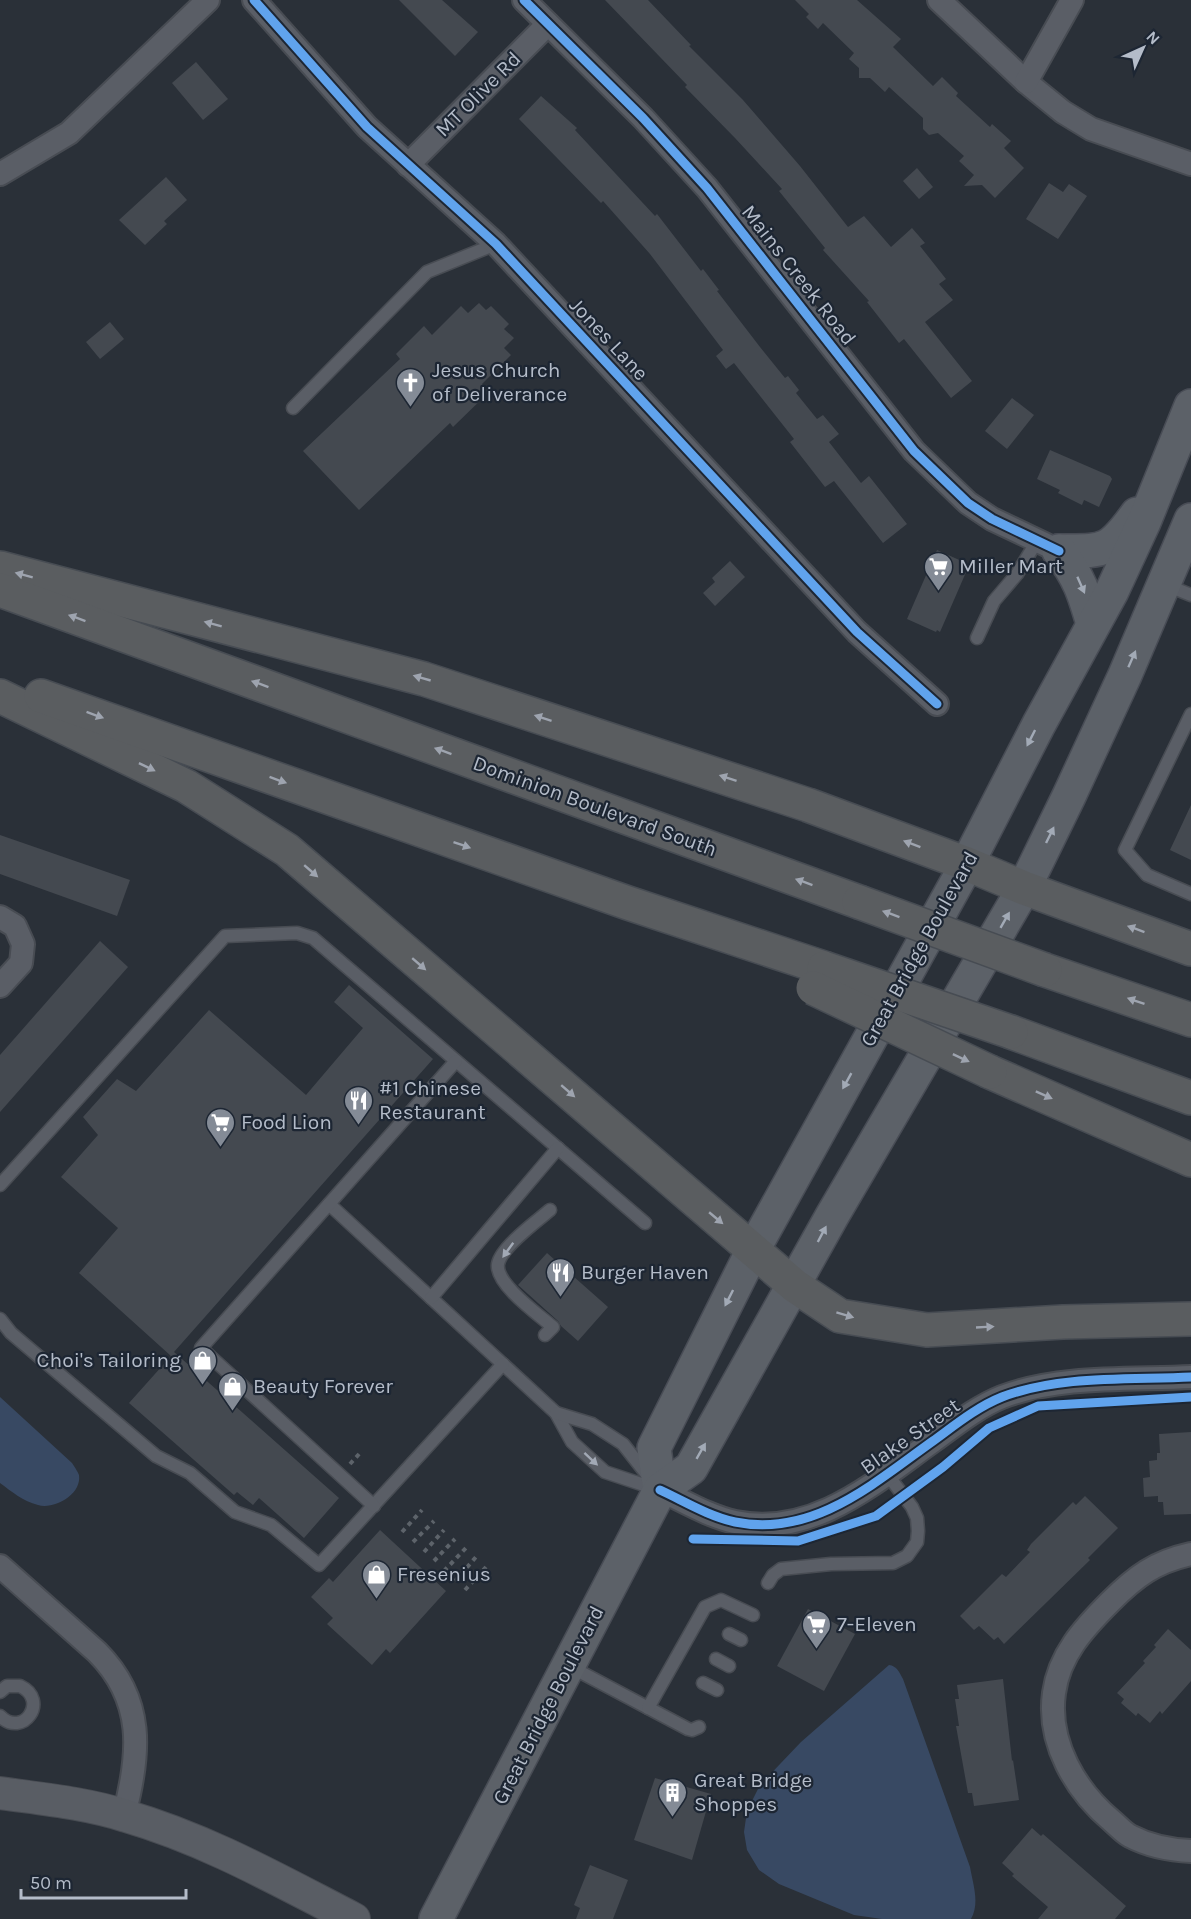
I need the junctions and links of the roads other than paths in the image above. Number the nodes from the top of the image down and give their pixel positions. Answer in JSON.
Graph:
{"nodes":[{"id":1,"x":208,"y":0,"type":"edge"},
{"id":2,"x":254,"y":0,"type":"edge"},
{"id":3,"x":524,"y":0,"type":"edge"},
{"id":4,"x":939,"y":0,"type":"edge"},
{"id":5,"x":1072,"y":0,"type":"edge"},
{"id":6,"x":548,"y":24,"type":"junction"},
{"id":7,"x":1026,"y":82,"type":"junction"},
{"id":8,"x":1191,"y":164,"type":"edge"},
{"id":9,"x":408,"y":165,"type":"junction"},
{"id":10,"x":0,"y":174,"type":"edge"},
{"id":11,"x":496,"y":244,"type":"junction"},
{"id":12,"x":293,"y":408,"type":"dead end"},
{"id":13,"x":1189,"y":410,"type":"edge"},
{"id":14,"x":1159,"y":485,"type":"junction"},
{"id":15,"x":1191,"y":520,"type":"edge"},
{"id":16,"x":1048,"y":546,"type":"junction"},
{"id":17,"x":0,"y":568,"type":"edge"},
{"id":18,"x":1178,"y":589,"type":"edge"},
{"id":19,"x":0,"y":590,"type":"edge"},
{"id":20,"x":1093,"y":624,"type":"junction"},
{"id":21,"x":977,"y":638,"type":"dead end"},
{"id":22,"x":0,"y":681,"type":"edge"},
{"id":23,"x":0,"y":696,"type":"edge"},
{"id":24,"x":937,"y":704,"type":"dead end"},
{"id":25,"x":1191,"y":714,"type":"edge"},
{"id":26,"x":967,"y":864,"type":"junction"},
{"id":27,"x":1024,"y":888,"type":"junction"},
{"id":28,"x":1191,"y":894,"type":"edge"},
{"id":29,"x":0,"y":917,"type":"edge"},
{"id":30,"x":1191,"y":949,"type":"edge"},
{"id":31,"x":819,"y":978,"type":"junction"},
{"id":32,"x":0,"y":986,"type":"edge"},
{"id":33,"x":1191,"y":1020,"type":"edge"},
{"id":34,"x":1076,"y":1055,"type":"junction"},
{"id":35,"x":456,"y":1061,"type":"junction"},
{"id":36,"x":1191,"y":1091,"type":"edge"},
{"id":37,"x":1191,"y":1098,"type":"edge"},
{"id":38,"x":558,"y":1148,"type":"junction"},
{"id":39,"x":1191,"y":1160,"type":"edge"},
{"id":40,"x":0,"y":1185,"type":"edge"},
{"id":41,"x":329,"y":1204,"type":"junction"},
{"id":42,"x":550,"y":1210,"type":"dead end"},
{"id":43,"x":645,"y":1223,"type":"dead end"},
{"id":44,"x":753,"y":1250,"type":"junction"},
{"id":45,"x":795,"y":1286,"type":"junction"},
{"id":46,"x":430,"y":1298,"type":"junction"},
{"id":47,"x":1191,"y":1304,"type":"edge"},
{"id":48,"x":0,"y":1319,"type":"edge"},
{"id":49,"x":1191,"y":1319,"type":"edge"},
{"id":50,"x":1063,"y":1322,"type":"junction"},
{"id":51,"x":545,"y":1335,"type":"dead end"},
{"id":52,"x":502,"y":1364,"type":"junction"},
{"id":53,"x":1191,"y":1377,"type":"edge"},
{"id":54,"x":556,"y":1413,"type":"junction"},
{"id":55,"x":887,"y":1474,"type":"junction"},
{"id":56,"x":660,"y":1490,"type":"junction"},
{"id":57,"x":374,"y":1506,"type":"junction"},
{"id":58,"x":1191,"y":1554,"type":"edge"},
{"id":59,"x":0,"y":1566,"type":"edge"},
{"id":60,"x":768,"y":1583,"type":"dead end"},
{"id":61,"x":753,"y":1615,"type":"dead end"},
{"id":62,"x":729,"y":1634,"type":"dead end"},
{"id":63,"x":741,"y":1640,"type":"dead end"},
{"id":64,"x":716,"y":1659,"type":"dead end"},
{"id":65,"x":568,"y":1665,"type":"junction"},
{"id":66,"x":729,"y":1666,"type":"dead end"},
{"id":67,"x":703,"y":1683,"type":"dead end"},
{"id":68,"x":717,"y":1690,"type":"dead end"},
{"id":69,"x":0,"y":1692,"type":"edge"},
{"id":70,"x":648,"y":1708,"type":"junction"},
{"id":71,"x":0,"y":1716,"type":"edge"},
{"id":72,"x":699,"y":1727,"type":"dead end"},
{"id":73,"x":0,"y":1793,"type":"edge"},
{"id":74,"x":124,"y":1815,"type":"junction"},
{"id":75,"x":1191,"y":1851,"type":"edge"},
{"id":76,"x":354,"y":1919,"type":"edge"},
{"id":77,"x":436,"y":1919,"type":"edge"}],
"edges":[{"from":1,"to":10,"type":"street"},
{"from":2,"to":9,"type":"street","name":"Jones Lane"},
{"from":3,"to":6,"type":"street","name":"Mains Creek Road"},
{"from":4,"to":7,"type":"street"},
{"from":5,"to":7,"type":"street"},
{"from":6,"to":9,"type":"street","name":"MT Olive Rd"},
{"from":6,"to":16,"type":"street","name":"Mains Creek Road"},
{"from":7,"to":8,"type":"street"},
{"from":9,"to":11,"type":"street","name":"Jones Lane"},
{"from":11,"to":12,"type":"lane"},
{"from":11,"to":24,"type":"street","name":"Jones Lane"},
{"from":13,"to":14,"type":"main road","name":"Great Bridge Boulevard"},
{"from":13,"to":18,"type":"main road"},
{"from":14,"to":16,"type":"main road"},
{"from":14,"to":20,"type":"main road","name":"Great Bridge Boulevard"},
{"from":15,"to":18,"type":"main road","name":"Great Bridge Boulevard"},
{"from":16,"to":20,"type":"main road","one_way":true},
{"from":16,"to":21,"type":"lane"},
{"from":26,"to":17,"type":"highway","one_way":true},
{"from":18,"to":20,"type":"main road"},
{"from":27,"to":18,"type":"main road","name":"Great Bridge Boulevard","one_way":true},
{"from":33,"to":19,"type":"highway","name":"Dominion Boulevard South","one_way":true,"bridge":true},
{"from":20,"to":26,"type":"main road","name":"Great Bridge Boulevard","one_way":true},
{"from":22,"to":31,"type":"highway","one_way":true},
{"from":23,"to":44,"type":"highway","one_way":true},
{"from":25,"to":28,"type":"lane"},
{"from":26,"to":27,"type":"highway"},
{"from":26,"to":44,"type":"main road","name":"Great Bridge Boulevard","one_way":true},
{"from":30,"to":27,"type":"highway","one_way":true},
{"from":45,"to":27,"type":"main road","name":"Great Bridge Boulevard","one_way":true},
{"from":29,"to":32,"type":"street"},
{"from":31,"to":34,"type":"highway","bridge":true},
{"from":31,"to":39,"type":"highway","one_way":true,"bridge":true},
{"from":34,"to":36,"type":"highway"},
{"from":34,"to":37,"type":"highway"},
{"from":35,"to":38,"type":"lane"},
{"from":35,"to":40,"type":"lane"},
{"from":35,"to":41,"type":"lane"},
{"from":38,"to":43,"type":"lane"},
{"from":38,"to":46,"type":"lane"},
{"from":41,"to":46,"type":"lane"},
{"from":41,"to":57,"type":"lane"},
{"from":42,"to":51,"type":"lane","one_way":true},
{"from":44,"to":45,"type":"highway"},
{"from":44,"to":56,"type":"main road","name":"Great Bridge Boulevard","one_way":true},
{"from":45,"to":50,"type":"highway","one_way":true},
{"from":56,"to":45,"type":"main road","name":"Great Bridge Boulevard","one_way":true},
{"from":46,"to":52,"type":"lane"},
{"from":47,"to":50,"type":"highway"},
{"from":48,"to":57,"type":"lane"},
{"from":49,"to":50,"type":"highway"},
{"from":52,"to":54,"type":"lane"},
{"from":52,"to":57,"type":"lane"},
{"from":53,"to":55,"type":"street","name":"Blake Street"},
{"from":54,"to":56,"type":"lane"},
{"from":54,"to":56,"type":"lane","one_way":true},
{"from":55,"to":56,"type":"street","name":"Blake Street"},
{"from":55,"to":60,"type":"lane"},
{"from":56,"to":65,"type":"main road","name":"Great Bridge Boulevard"},
{"from":58,"to":75,"type":"street"},
{"from":59,"to":74,"type":"street"},
{"from":61,"to":70,"type":"lane"},
{"from":62,"to":63,"type":"lane"},
{"from":64,"to":66,"type":"lane"},
{"from":65,"to":70,"type":"lane"},
{"from":65,"to":77,"type":"main road","name":"Great Bridge Boulevard"},
{"from":67,"to":68,"type":"lane"},
{"from":69,"to":71,"type":"lane"},
{"from":70,"to":72,"type":"lane"},
{"from":73,"to":74,"type":"street"},
{"from":74,"to":76,"type":"street"}]}
